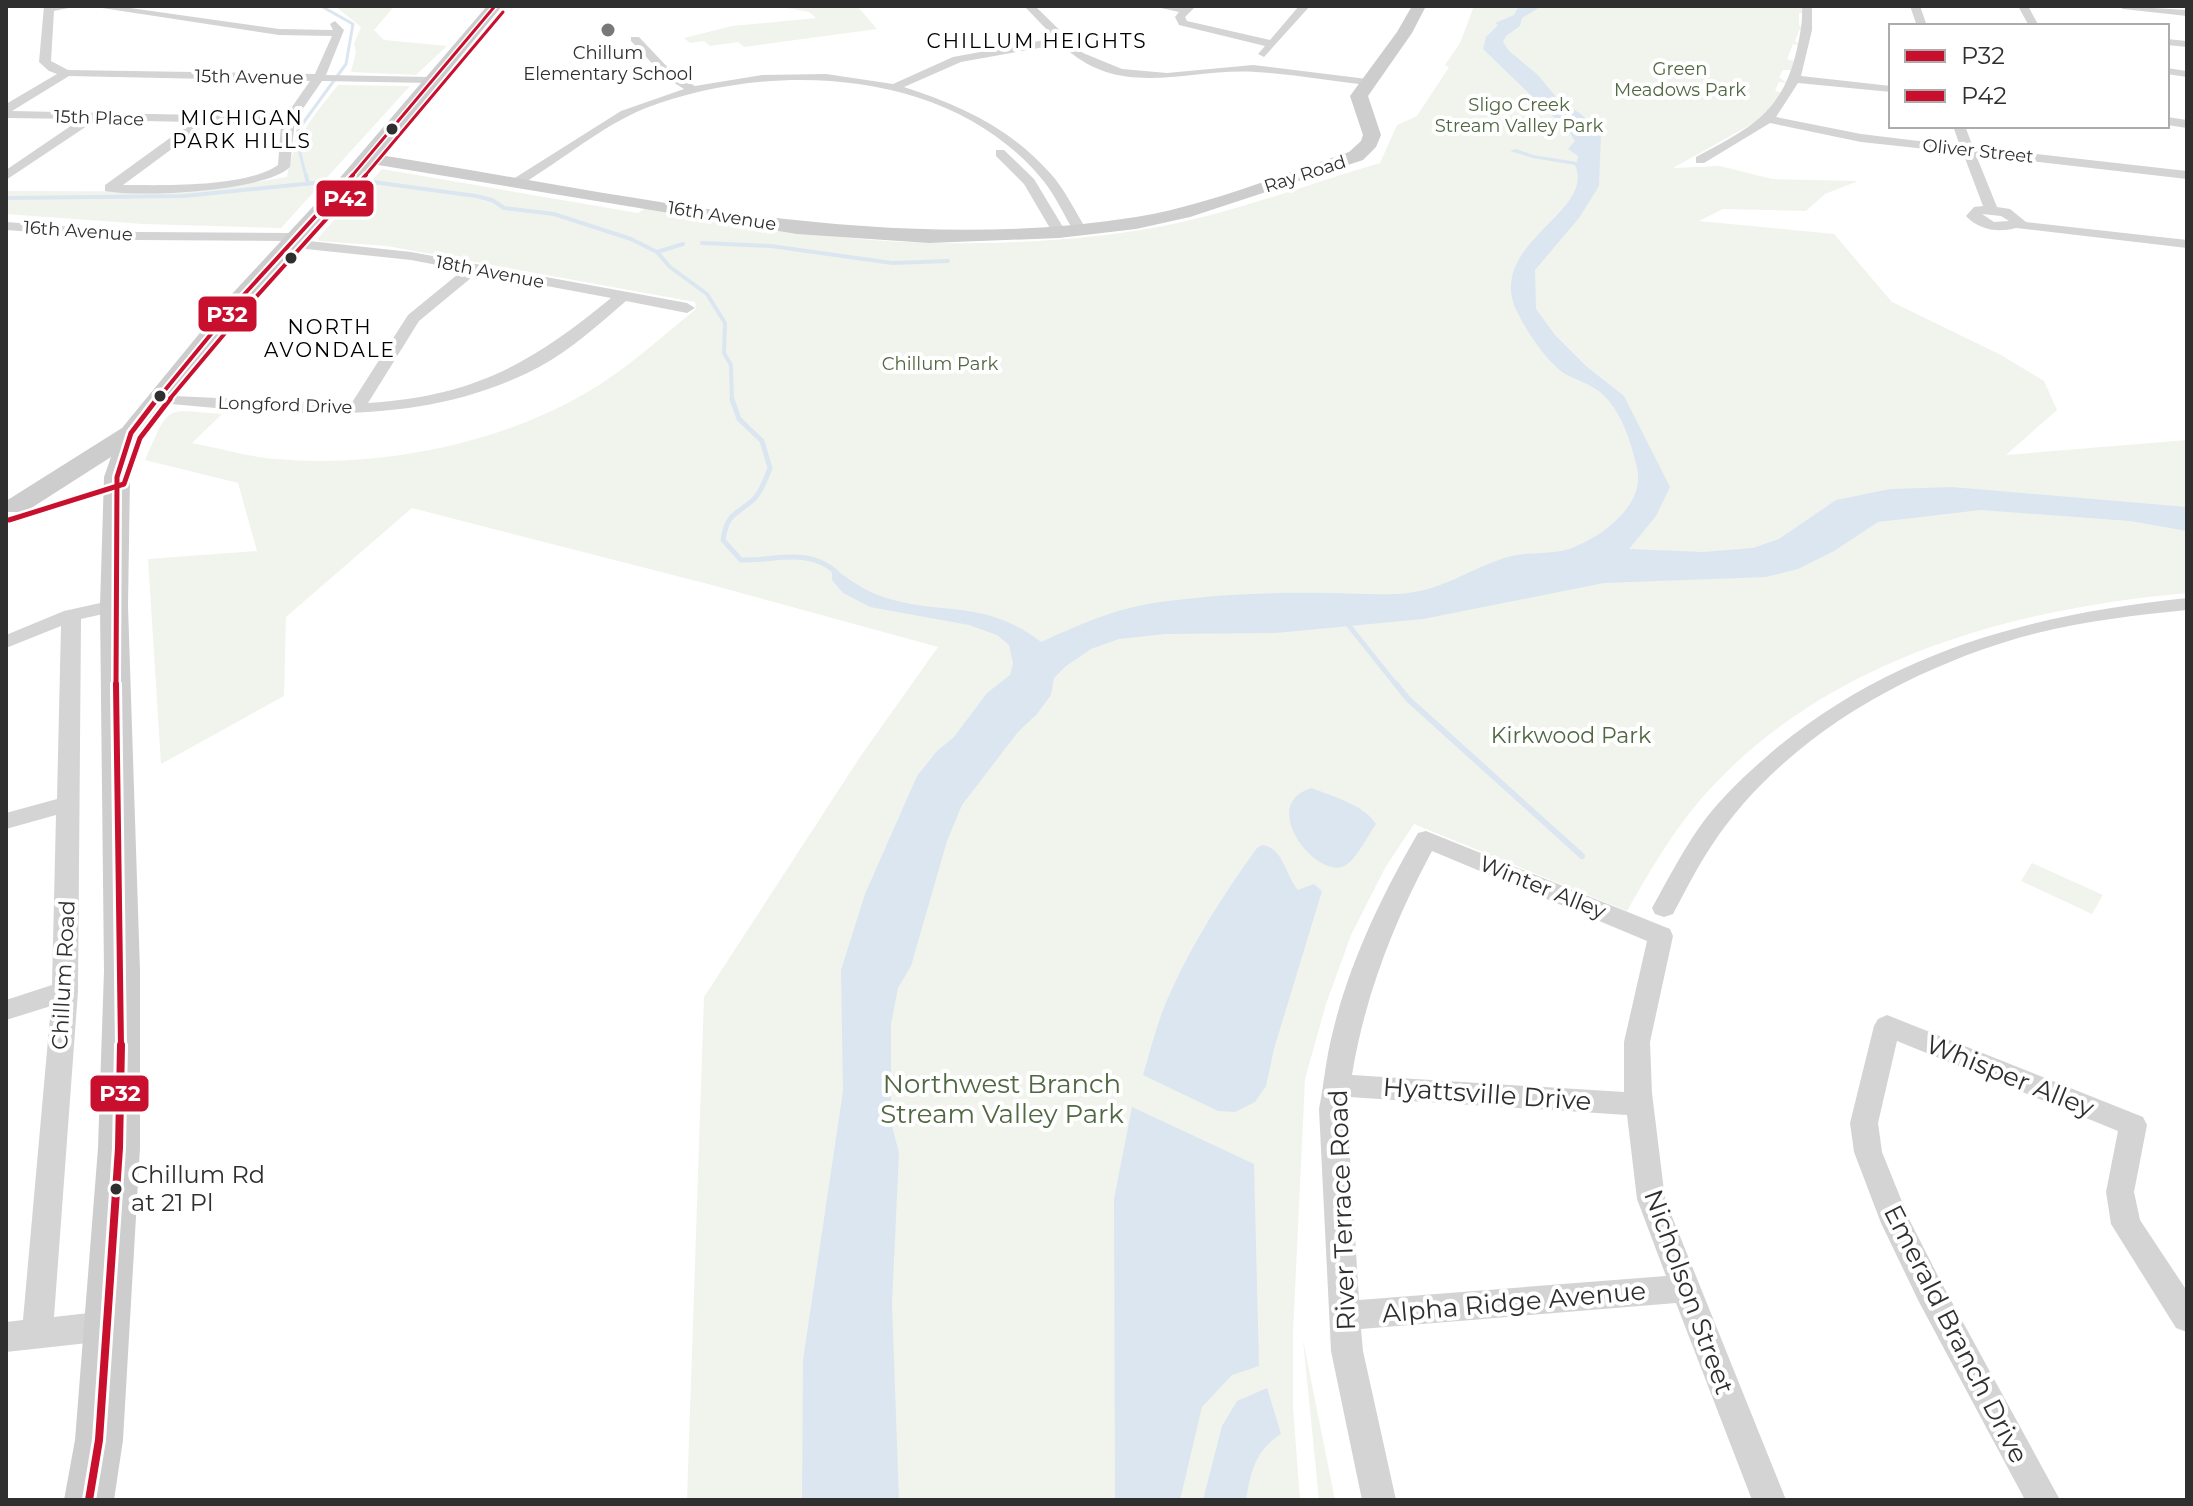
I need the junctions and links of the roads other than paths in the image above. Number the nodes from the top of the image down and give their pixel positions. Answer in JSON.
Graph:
{"nodes":[{"id":1,"x":73,"y":6,"type":"edge"},
{"id":2,"x":94,"y":6,"type":"edge"},
{"id":3,"x":495,"y":6,"type":"edge"},
{"id":4,"x":1029,"y":6,"type":"edge"},
{"id":5,"x":1157,"y":6,"type":"edge"},
{"id":6,"x":1305,"y":6,"type":"edge"},
{"id":7,"x":1419,"y":6,"type":"edge"},
{"id":8,"x":1807,"y":6,"type":"edge"},
{"id":9,"x":2023,"y":6,"type":"edge"},
{"id":10,"x":2123,"y":6,"type":"edge"},
{"id":11,"x":49,"y":8,"type":"edge"},
{"id":12,"x":1188,"y":8,"type":"edge"},
{"id":13,"x":2187,"y":13,"type":"edge"},
{"id":14,"x":2035,"y":24,"type":"edge"},
{"id":15,"x":635,"y":39,"type":"dead end"},
{"id":16,"x":1065,"y":40,"type":"junction"},
{"id":17,"x":1272,"y":44,"type":"junction"},
{"id":18,"x":1253,"y":68,"type":"junction"},
{"id":19,"x":67,"y":73,"type":"junction"},
{"id":20,"x":331,"y":79,"type":"junction"},
{"id":21,"x":1796,"y":79,"type":"junction"},
{"id":22,"x":431,"y":80,"type":"junction"},
{"id":23,"x":1367,"y":82,"type":"junction"},
{"id":24,"x":897,"y":86,"type":"junction"},
{"id":25,"x":1889,"y":89,"type":"edge"},
{"id":26,"x":693,"y":90,"type":"junction"},
{"id":27,"x":6,"y":112,"type":"edge"},
{"id":28,"x":91,"y":118,"type":"junction"},
{"id":29,"x":203,"y":120,"type":"junction"},
{"id":30,"x":1771,"y":120,"type":"junction"},
{"id":31,"x":288,"y":121,"type":"junction"},
{"id":32,"x":1960,"y":128,"type":"edge"},
{"id":33,"x":1968,"y":150,"type":"junction"},
{"id":34,"x":367,"y":158,"type":"junction"},
{"id":35,"x":1700,"y":160,"type":"dead end"},
{"id":36,"x":2187,"y":175,"type":"edge"},
{"id":37,"x":6,"y":176,"type":"edge"},
{"id":38,"x":527,"y":183,"type":"junction"},
{"id":39,"x":1991,"y":209,"type":"junction"},
{"id":40,"x":2017,"y":224,"type":"junction"},
{"id":41,"x":6,"y":226,"type":"edge"},
{"id":42,"x":1080,"y":230,"type":"junction"},
{"id":43,"x":1059,"y":232,"type":"junction"},
{"id":44,"x":292,"y":241,"type":"junction"},
{"id":45,"x":2187,"y":244,"type":"edge"},
{"id":46,"x":473,"y":269,"type":"junction"},
{"id":47,"x":622,"y":297,"type":"junction"},
{"id":48,"x":687,"y":308,"type":"dead end"},
{"id":49,"x":158,"y":398,"type":"junction"},
{"id":50,"x":356,"y":409,"type":"junction"},
{"id":51,"x":131,"y":433,"type":"junction"},
{"id":52,"x":117,"y":477,"type":"junction"},
{"id":53,"x":11,"y":509,"type":"edge"},
{"id":54,"x":114,"y":606,"type":"junction"},
{"id":55,"x":2184,"y":607,"type":"edge"},
{"id":56,"x":71,"y":615,"type":"junction"},
{"id":57,"x":6,"y":642,"type":"edge"},
{"id":58,"x":68,"y":804,"type":"junction"},
{"id":59,"x":6,"y":821,"type":"edge"},
{"id":60,"x":1426,"y":839,"type":"joint"},
{"id":61,"x":1662,"y":922,"type":"junction"},
{"id":62,"x":65,"y":991,"type":"junction"},
{"id":63,"x":6,"y":1010,"type":"edge"},
{"id":64,"x":1887,"y":1026,"type":"joint"},
{"id":65,"x":1335,"y":1085,"type":"junction"},
{"id":66,"x":1639,"y":1104,"type":"junction"},
{"id":67,"x":1685,"y":1288,"type":"junction"},
{"id":68,"x":1344,"y":1316,"type":"junction"},
{"id":69,"x":2187,"y":1318,"type":"edge"},
{"id":70,"x":106,"y":1326,"type":"junction"},
{"id":71,"x":37,"y":1334,"type":"junction"},
{"id":72,"x":6,"y":1337,"type":"edge"},
{"id":73,"x":89,"y":1500,"type":"edge"},
{"id":74,"x":1379,"y":1500,"type":"edge"},
{"id":75,"x":1769,"y":1500,"type":"edge"},
{"id":76,"x":2043,"y":1500,"type":"edge"}],
"edges":[{"from":1,"to":11,"type":"street"},
{"from":2,"to":20,"type":"street"},
{"from":3,"to":22,"type":"main road"},
{"from":4,"to":16,"type":"street"},
{"from":5,"to":12,"type":"street"},
{"from":6,"to":17,"type":"street"},
{"from":7,"to":23,"type":"main road"},
{"from":8,"to":21,"type":"street"},
{"from":9,"to":14,"type":"street"},
{"from":10,"to":13,"type":"street"},
{"from":11,"to":19,"type":"street"},
{"from":12,"to":17,"type":"street"},
{"from":15,"to":26,"type":"street"},
{"from":16,"to":18,"type":"street"},
{"from":16,"to":24,"type":"street"},
{"from":17,"to":18,"type":"street"},
{"from":18,"to":23,"type":"street"},
{"from":19,"to":20,"type":"street","name":"15th Avenue"},
{"from":19,"to":27,"type":"street"},
{"from":20,"to":22,"type":"street","name":"15th Avenue"},
{"from":20,"to":31,"type":"street"},
{"from":21,"to":25,"type":"street"},
{"from":21,"to":30,"type":"street"},
{"from":22,"to":34,"type":"main road"},
{"from":23,"to":42,"type":"main road","name":"Ray Road"},
{"from":24,"to":26,"type":"street"},
{"from":24,"to":42,"type":"street"},
{"from":26,"to":38,"type":"street"},
{"from":27,"to":28,"type":"street","name":"15th Place"},
{"from":28,"to":29,"type":"street","name":"15th Place"},
{"from":28,"to":37,"type":"street"},
{"from":29,"to":31,"type":"street","name":"15th Place"},
{"from":29,"to":31,"type":"street"},
{"from":30,"to":33,"type":"street","name":"Oliver Street"},
{"from":30,"to":35,"type":"street"},
{"from":32,"to":33,"type":"street"},
{"from":33,"to":36,"type":"street","name":"Oliver Street"},
{"from":33,"to":39,"type":"street"},
{"from":34,"to":38,"type":"main road","name":"16th Avenue"},
{"from":34,"to":44,"type":"main road"},
{"from":38,"to":43,"type":"main road","name":"16th Avenue"},
{"from":38,"to":43,"type":"street"},
{"from":39,"to":40,"type":"street"},
{"from":39,"to":40,"type":"street"},
{"from":40,"to":45,"type":"street"},
{"from":41,"to":44,"type":"street","name":"16th Avenue"},
{"from":42,"to":43,"type":"main road","name":"16th Avenue"},
{"from":44,"to":46,"type":"street","name":"18th Avenue"},
{"from":44,"to":49,"type":"main road"},
{"from":46,"to":47,"type":"street","name":"18th Avenue"},
{"from":46,"to":50,"type":"street"},
{"from":47,"to":48,"type":"street","name":"18th Avenue"},
{"from":47,"to":50,"type":"street","name":"Longford Drive"},
{"from":49,"to":50,"type":"street","name":"Longford Drive"},
{"from":49,"to":51,"type":"main road"},
{"from":51,"to":52,"type":"main road"},
{"from":51,"to":53,"type":"main road"},
{"from":52,"to":53,"type":"main road"},
{"from":52,"to":54,"type":"main road"},
{"from":54,"to":56,"type":"street"},
{"from":54,"to":70,"type":"main road"},
{"from":55,"to":61,"type":"street","name":"Nicholson Street"},
{"from":56,"to":57,"type":"street"},
{"from":56,"to":58,"type":"street","name":"Chillum Road"},
{"from":58,"to":59,"type":"street"},
{"from":58,"to":62,"type":"street","name":"Chillum Road"},
{"from":60,"to":61,"type":"street","name":"Winter Alley"},
{"from":60,"to":65,"type":"street","name":"River Terrace Road"},
{"from":61,"to":66,"type":"street","name":"Nicholson Street"},
{"from":62,"to":63,"type":"street"},
{"from":62,"to":71,"type":"street","name":"Chillum Road"},
{"from":64,"to":69,"type":"street","name":"Whisper Alley"},
{"from":64,"to":76,"type":"street","name":"Emerald Branch Drive"},
{"from":65,"to":66,"type":"street","name":"Hyattsville Drive"},
{"from":65,"to":68,"type":"street","name":"River Terrace Road"},
{"from":66,"to":67,"type":"street","name":"Nicholson Street"},
{"from":67,"to":68,"type":"street","name":"Alpha Ridge Avenue"},
{"from":67,"to":75,"type":"street","name":"Nicholson Street"},
{"from":68,"to":74,"type":"street","name":"River Terrace Road"},
{"from":70,"to":71,"type":"street"},
{"from":70,"to":73,"type":"main road"},
{"from":71,"to":72,"type":"street"}]}
